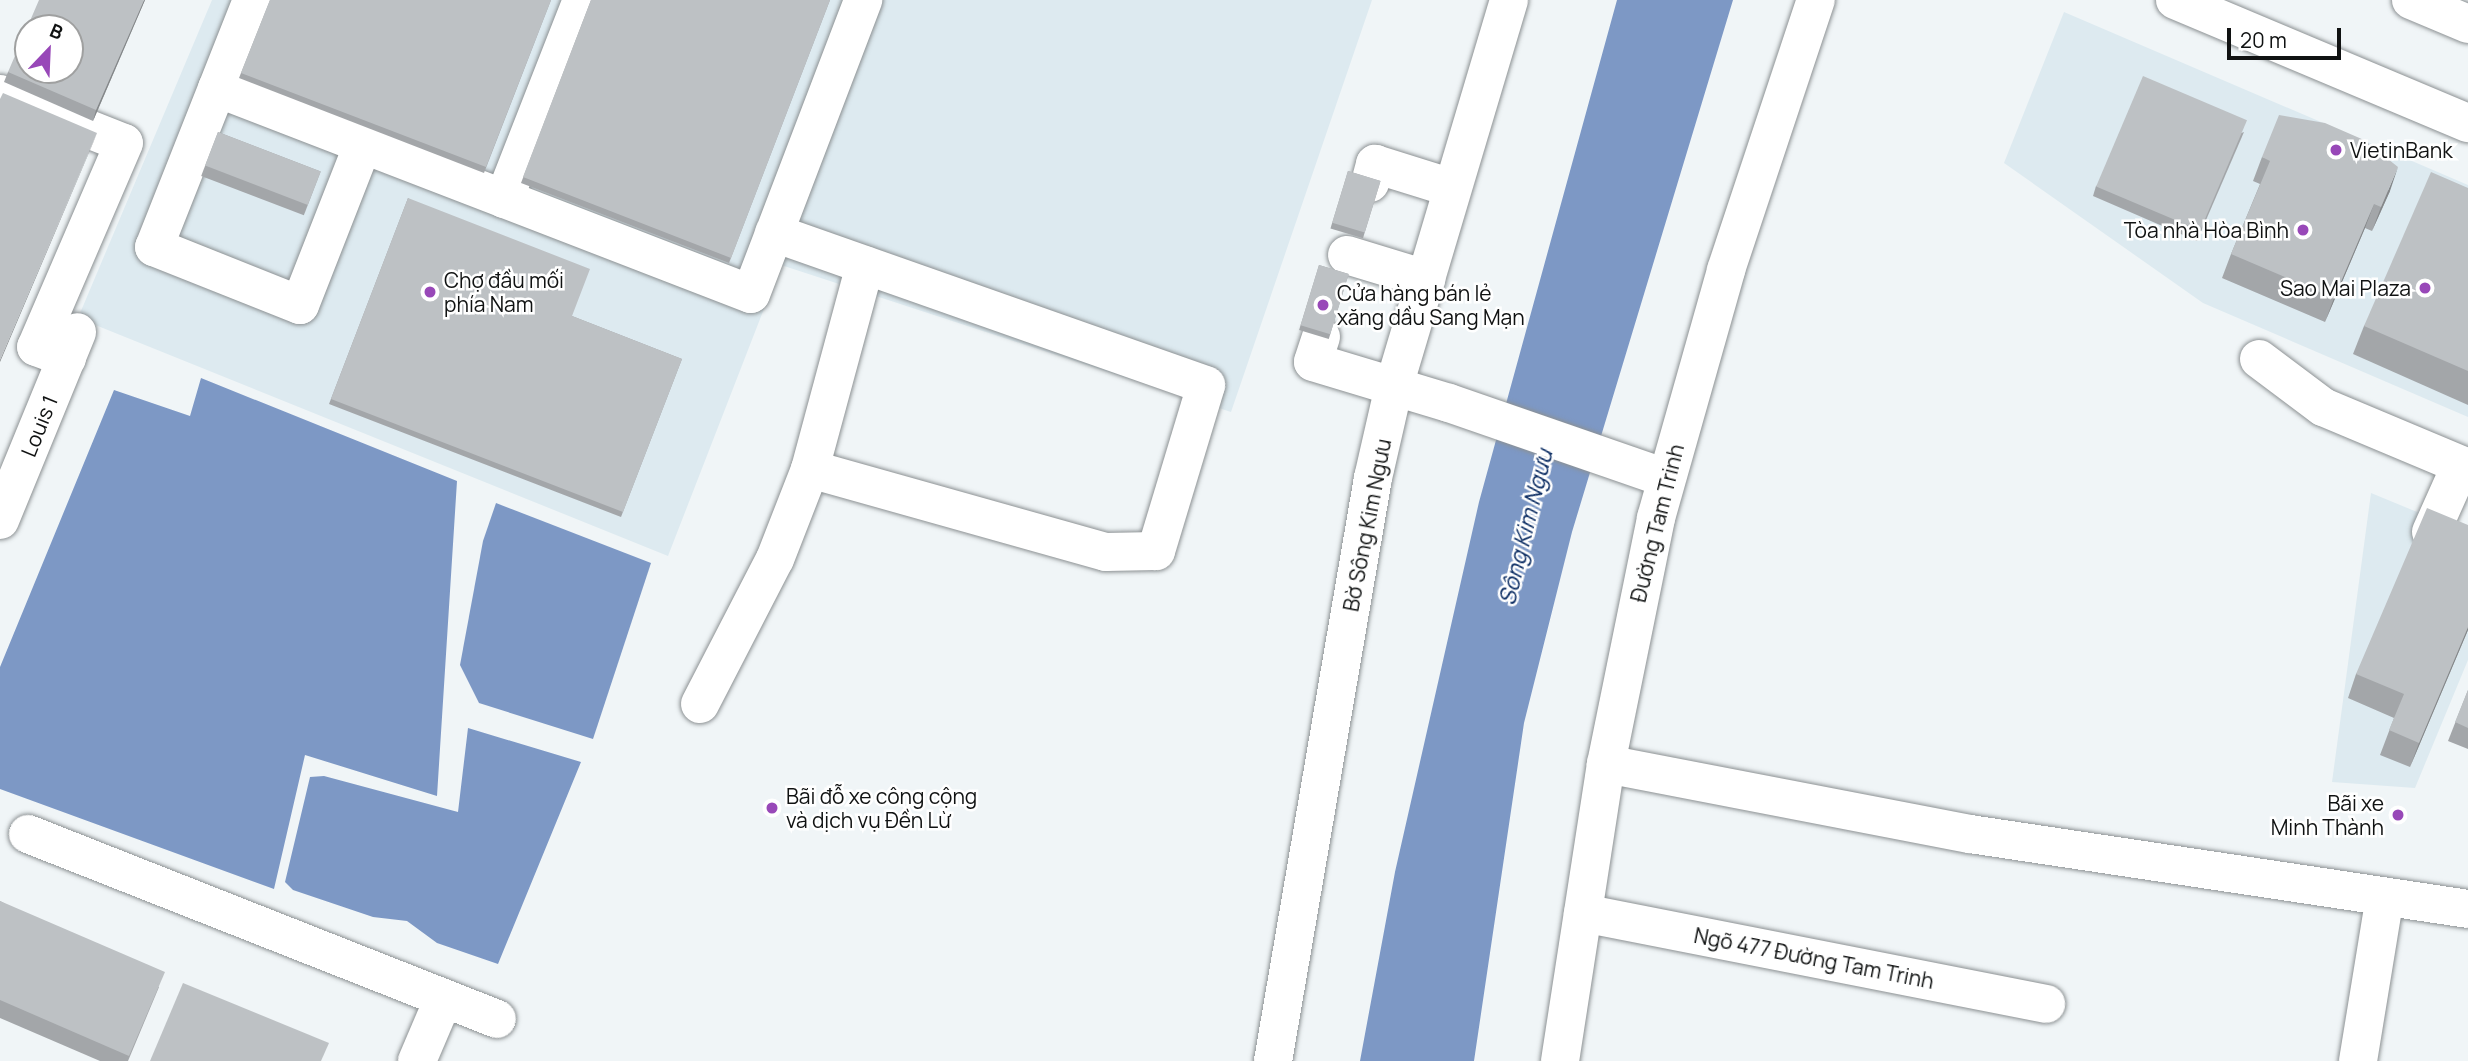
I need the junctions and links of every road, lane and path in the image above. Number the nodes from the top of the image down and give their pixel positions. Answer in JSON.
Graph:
{"nodes":[{"id":1,"x":253,"y":0,"type":"edge"},
{"id":2,"x":582,"y":0,"type":"edge"},
{"id":3,"x":863,"y":0,"type":"edge"},
{"id":4,"x":1509,"y":0,"type":"edge"},
{"id":5,"x":1815,"y":0,"type":"edge"},
{"id":6,"x":2175,"y":0,"type":"edge"},
{"id":7,"x":2411,"y":0,"type":"edge"},
{"id":8,"x":2468,"y":24,"type":"edge"},
{"id":9,"x":217,"y":88,"type":"junction"},
{"id":10,"x":0,"y":94,"type":"edge"},
{"id":11,"x":2468,"y":123,"type":"edge"},
{"id":12,"x":363,"y":144,"type":"junction"},
{"id":13,"x":1370,"y":183,"type":"edge"},
{"id":14,"x":1452,"y":188,"type":"junction"},
{"id":15,"x":504,"y":199,"type":"junction"},
{"id":16,"x":774,"y":233,"type":"junction"},
{"id":17,"x":1347,"y":256,"type":"dead end"},
{"id":18,"x":865,"y":265,"type":"junction"},
{"id":19,"x":1426,"y":279,"type":"junction"},
{"id":20,"x":1321,"y":337,"type":"edge"},
{"id":21,"x":2259,"y":359,"type":"dead end"},
{"id":22,"x":1394,"y":386,"type":"junction"},
{"id":23,"x":2465,"y":466,"type":"edge"},
{"id":24,"x":810,"y":469,"type":"junction"},
{"id":25,"x":1666,"y":478,"type":"junction"},
{"id":26,"x":0,"y":520,"type":"edge"},
{"id":27,"x":2431,"y":532,"type":"edge"},
{"id":28,"x":700,"y":704,"type":"dead end"},
{"id":29,"x":1606,"y":764,"type":"junction"},
{"id":30,"x":28,"y":834,"type":"dead end"},
{"id":31,"x":2385,"y":897,"type":"junction"},
{"id":32,"x":2468,"y":909,"type":"edge"},
{"id":33,"x":1583,"y":913,"type":"junction"},
{"id":34,"x":443,"y":1000,"type":"junction"},
{"id":35,"x":2046,"y":1004,"type":"dead end"},
{"id":36,"x":497,"y":1018,"type":"dead end"},
{"id":37,"x":416,"y":1061,"type":"edge"},
{"id":38,"x":1273,"y":1061,"type":"edge"},
{"id":39,"x":1560,"y":1061,"type":"edge"},
{"id":40,"x":2358,"y":1061,"type":"edge"}],
"edges":[{"from":1,"to":9,"type":"street"},
{"from":2,"to":15,"type":"street"},
{"from":3,"to":16,"type":"street"},
{"from":4,"to":14,"type":"street","name":"Bờ Sông Kim Ngưu"},
{"from":5,"to":25,"type":"street","name":"Đường Tam Trinh"},
{"from":6,"to":11,"type":"street"},
{"from":7,"to":8,"type":"street"},
{"from":9,"to":12,"type":"street"},
{"from":9,"to":12,"type":"street"},
{"from":10,"to":26,"type":"street","name":"Louis 1"},
{"from":12,"to":15,"type":"street"},
{"from":13,"to":14,"type":"street"},
{"from":14,"to":19,"type":"street","name":"Bờ Sông Kim Ngưu"},
{"from":15,"to":16,"type":"street"},
{"from":16,"to":18,"type":"street"},
{"from":17,"to":19,"type":"street"},
{"from":18,"to":24,"type":"street"},
{"from":18,"to":24,"type":"street"},
{"from":19,"to":22,"type":"street","name":"Bờ Sông Kim Ngưu"},
{"from":20,"to":22,"type":"street"},
{"from":21,"to":23,"type":"street"},
{"from":22,"to":25,"type":"street"},
{"from":22,"to":38,"type":"street","name":"Bờ Sông Kim Ngưu"},
{"from":23,"to":27,"type":"street"},
{"from":24,"to":28,"type":"street"},
{"from":25,"to":29,"type":"street","name":"Đường Tam Trinh"},
{"from":29,"to":31,"type":"street"},
{"from":29,"to":33,"type":"street","name":"Đường Tam Trinh"},
{"from":30,"to":34,"type":"street"},
{"from":31,"to":32,"type":"street"},
{"from":31,"to":40,"type":"street"},
{"from":33,"to":35,"type":"street","name":"Ngõ 477 Đường Tam Trinh"},
{"from":33,"to":39,"type":"street","name":"Đường Tam Trinh"},
{"from":34,"to":36,"type":"street"},
{"from":34,"to":37,"type":"street"}]}
